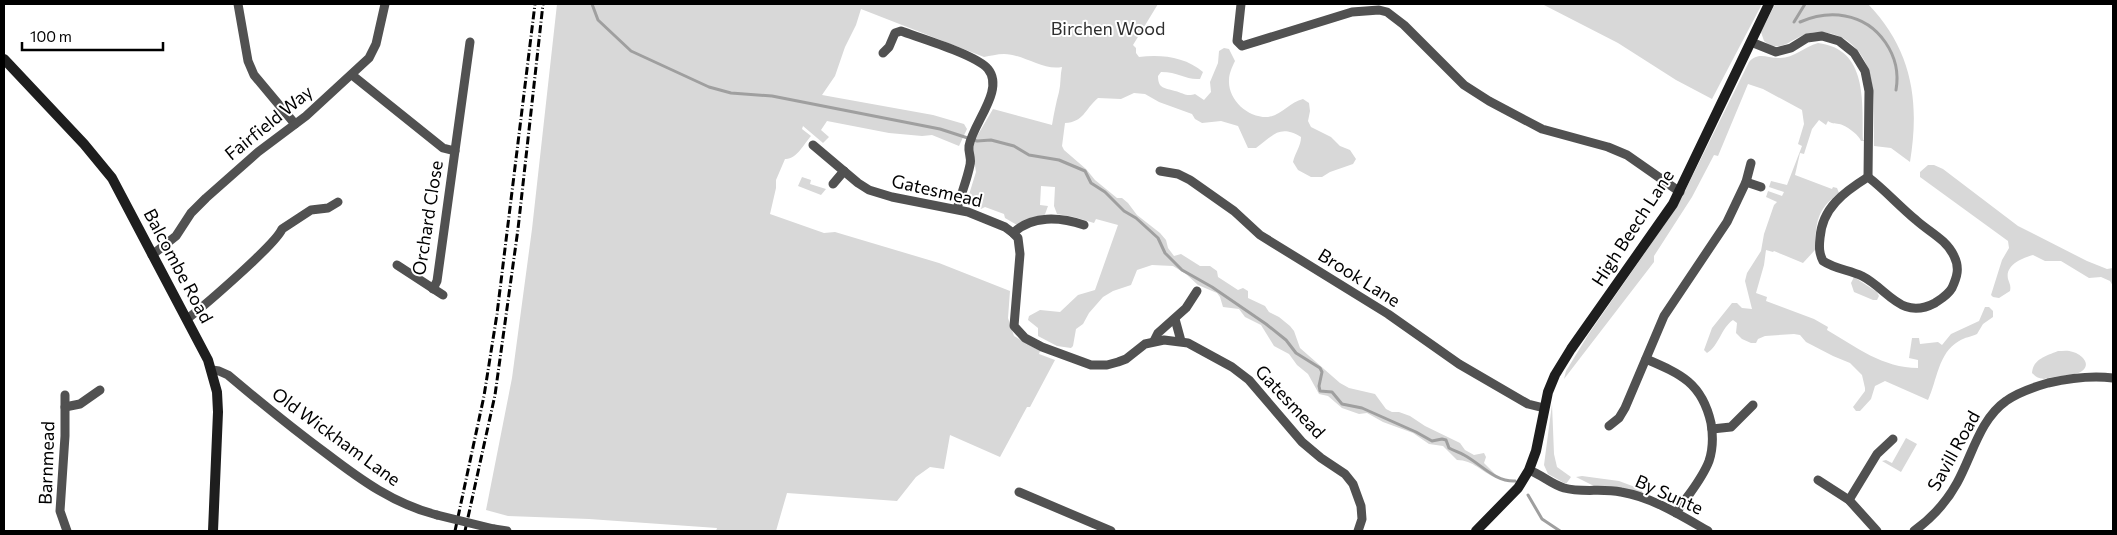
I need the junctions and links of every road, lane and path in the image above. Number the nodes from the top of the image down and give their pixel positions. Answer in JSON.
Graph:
{"nodes":[{"id":1,"x":238,"y":4,"type":"edge"},
{"id":2,"x":385,"y":4,"type":"edge"},
{"id":3,"x":1242,"y":4,"type":"edge"},
{"id":4,"x":1769,"y":4,"type":"edge"},
{"id":5,"x":470,"y":42,"type":"dead end"},
{"id":6,"x":1751,"y":42,"type":"junction"},
{"id":7,"x":883,"y":53,"type":"dead end"},
{"id":8,"x":4,"y":59,"type":"edge"},
{"id":9,"x":352,"y":75,"type":"junction"},
{"id":10,"x":295,"y":124,"type":"junction"},
{"id":11,"x":813,"y":145,"type":"dead end"},
{"id":12,"x":454,"y":151,"type":"junction"},
{"id":13,"x":1752,"y":163,"type":"dead end"},
{"id":14,"x":1160,"y":171,"type":"dead end"},
{"id":15,"x":844,"y":172,"type":"junction"},
{"id":16,"x":1868,"y":177,"type":"junction"},
{"id":17,"x":1746,"y":182,"type":"junction"},
{"id":18,"x":833,"y":184,"type":"dead end"},
{"id":19,"x":1761,"y":187,"type":"dead end"},
{"id":20,"x":1680,"y":192,"type":"junction"},
{"id":21,"x":338,"y":202,"type":"dead end"},
{"id":22,"x":957,"y":209,"type":"junction"},
{"id":23,"x":1084,"y":225,"type":"dead end"},
{"id":24,"x":1013,"y":233,"type":"junction"},
{"id":25,"x":152,"y":255,"type":"junction"},
{"id":26,"x":397,"y":265,"type":"dead end"},
{"id":27,"x":433,"y":289,"type":"junction"},
{"id":28,"x":1197,"y":291,"type":"dead end"},
{"id":29,"x":442,"y":295,"type":"dead end"},
{"id":30,"x":187,"y":318,"type":"junction"},
{"id":31,"x":1176,"y":319,"type":"junction"},
{"id":32,"x":1154,"y":341,"type":"junction"},
{"id":33,"x":1181,"y":341,"type":"junction"},
{"id":34,"x":1646,"y":359,"type":"junction"},
{"id":35,"x":212,"y":370,"type":"junction"},
{"id":36,"x":2113,"y":378,"type":"edge"},
{"id":37,"x":100,"y":390,"type":"dead end"},
{"id":38,"x":65,"y":395,"type":"dead end"},
{"id":39,"x":1753,"y":405,"type":"dead end"},
{"id":40,"x":65,"y":407,"type":"junction"},
{"id":41,"x":1544,"y":408,"type":"junction"},
{"id":42,"x":1609,"y":426,"type":"dead end"},
{"id":43,"x":1712,"y":428,"type":"junction"},
{"id":44,"x":1893,"y":439,"type":"dead end"},
{"id":45,"x":1530,"y":470,"type":"junction"},
{"id":46,"x":1818,"y":480,"type":"dead end"},
{"id":47,"x":1019,"y":492,"type":"dead end"},
{"id":48,"x":1850,"y":500,"type":"junction"},
{"id":49,"x":1676,"y":513,"type":"junction"},
{"id":50,"x":67,"y":531,"type":"edge"},
{"id":51,"x":213,"y":531,"type":"edge"},
{"id":52,"x":507,"y":531,"type":"edge"},
{"id":53,"x":1111,"y":531,"type":"edge"},
{"id":54,"x":1358,"y":531,"type":"edge"},
{"id":55,"x":1476,"y":531,"type":"edge"},
{"id":56,"x":1708,"y":531,"type":"edge"},
{"id":57,"x":1877,"y":531,"type":"edge"},
{"id":58,"x":1914,"y":531,"type":"edge"}],
"edges":[{"from":1,"to":10,"type":"street"},
{"from":2,"to":9,"type":"street","name":"Fairfield Way"},
{"from":3,"to":20,"type":"street"},
{"from":4,"to":6,"type":"street","name":"High Beech Lane"},
{"from":5,"to":12,"type":"street","name":"Orchard Close"},
{"from":6,"to":16,"type":"street"},
{"from":6,"to":20,"type":"street","name":"High Beech Lane"},
{"from":7,"to":22,"type":"street"},
{"from":8,"to":25,"type":"street","name":"Balcombe Road"},
{"from":9,"to":10,"type":"street","name":"Fairfield Way"},
{"from":9,"to":12,"type":"street","name":"Orchard Close"},
{"from":10,"to":25,"type":"street","name":"Fairfield Way"},
{"from":11,"to":15,"type":"street","name":"Gatesmead"},
{"from":12,"to":27,"type":"street","name":"Orchard Close"},
{"from":13,"to":17,"type":"street"},
{"from":14,"to":41,"type":"street","name":"Brook Lane"},
{"from":15,"to":18,"type":"street"},
{"from":15,"to":22,"type":"street","name":"Gatesmead"},
{"from":16,"to":16,"type":"street"},
{"from":17,"to":19,"type":"street"},
{"from":17,"to":34,"type":"street"},
{"from":20,"to":41,"type":"street","name":"High Beech Lane"},
{"from":21,"to":30,"type":"street"},
{"from":22,"to":24,"type":"street","name":"Gatesmead"},
{"from":23,"to":24,"type":"street"},
{"from":24,"to":32,"type":"street"},
{"from":25,"to":30,"type":"street","name":"Balcombe Road"},
{"from":26,"to":27,"type":"street","name":"Orchard Close"},
{"from":27,"to":29,"type":"street","name":"Orchard Close"},
{"from":28,"to":31,"type":"street"},
{"from":30,"to":35,"type":"street","name":"Balcombe Road"},
{"from":31,"to":32,"type":"street"},
{"from":31,"to":33,"type":"street"},
{"from":32,"to":33,"type":"street","name":"Gatesmead"},
{"from":33,"to":54,"type":"street","name":"Gatesmead"},
{"from":34,"to":42,"type":"street"},
{"from":34,"to":43,"type":"street"},
{"from":35,"to":51,"type":"street","name":"Balcombe Road"},
{"from":35,"to":52,"type":"street","name":"Old Wickham Lane","bridge":true},
{"from":36,"to":58,"type":"street","name":"Savill Road"},
{"from":37,"to":40,"type":"street"},
{"from":38,"to":40,"type":"street","name":"Barnmead"},
{"from":39,"to":43,"type":"street"},
{"from":40,"to":50,"type":"street","name":"Barnmead"},
{"from":41,"to":45,"type":"street","name":"High Beech Lane"},
{"from":43,"to":49,"type":"street"},
{"from":44,"to":48,"type":"street"},
{"from":45,"to":49,"type":"street","name":"By Sunte"},
{"from":45,"to":55,"type":"street","name":"High Beech Lane"},
{"from":46,"to":48,"type":"street"},
{"from":47,"to":53,"type":"street"},
{"from":48,"to":57,"type":"street"},
{"from":49,"to":56,"type":"street","name":"By Sunte"}]}
